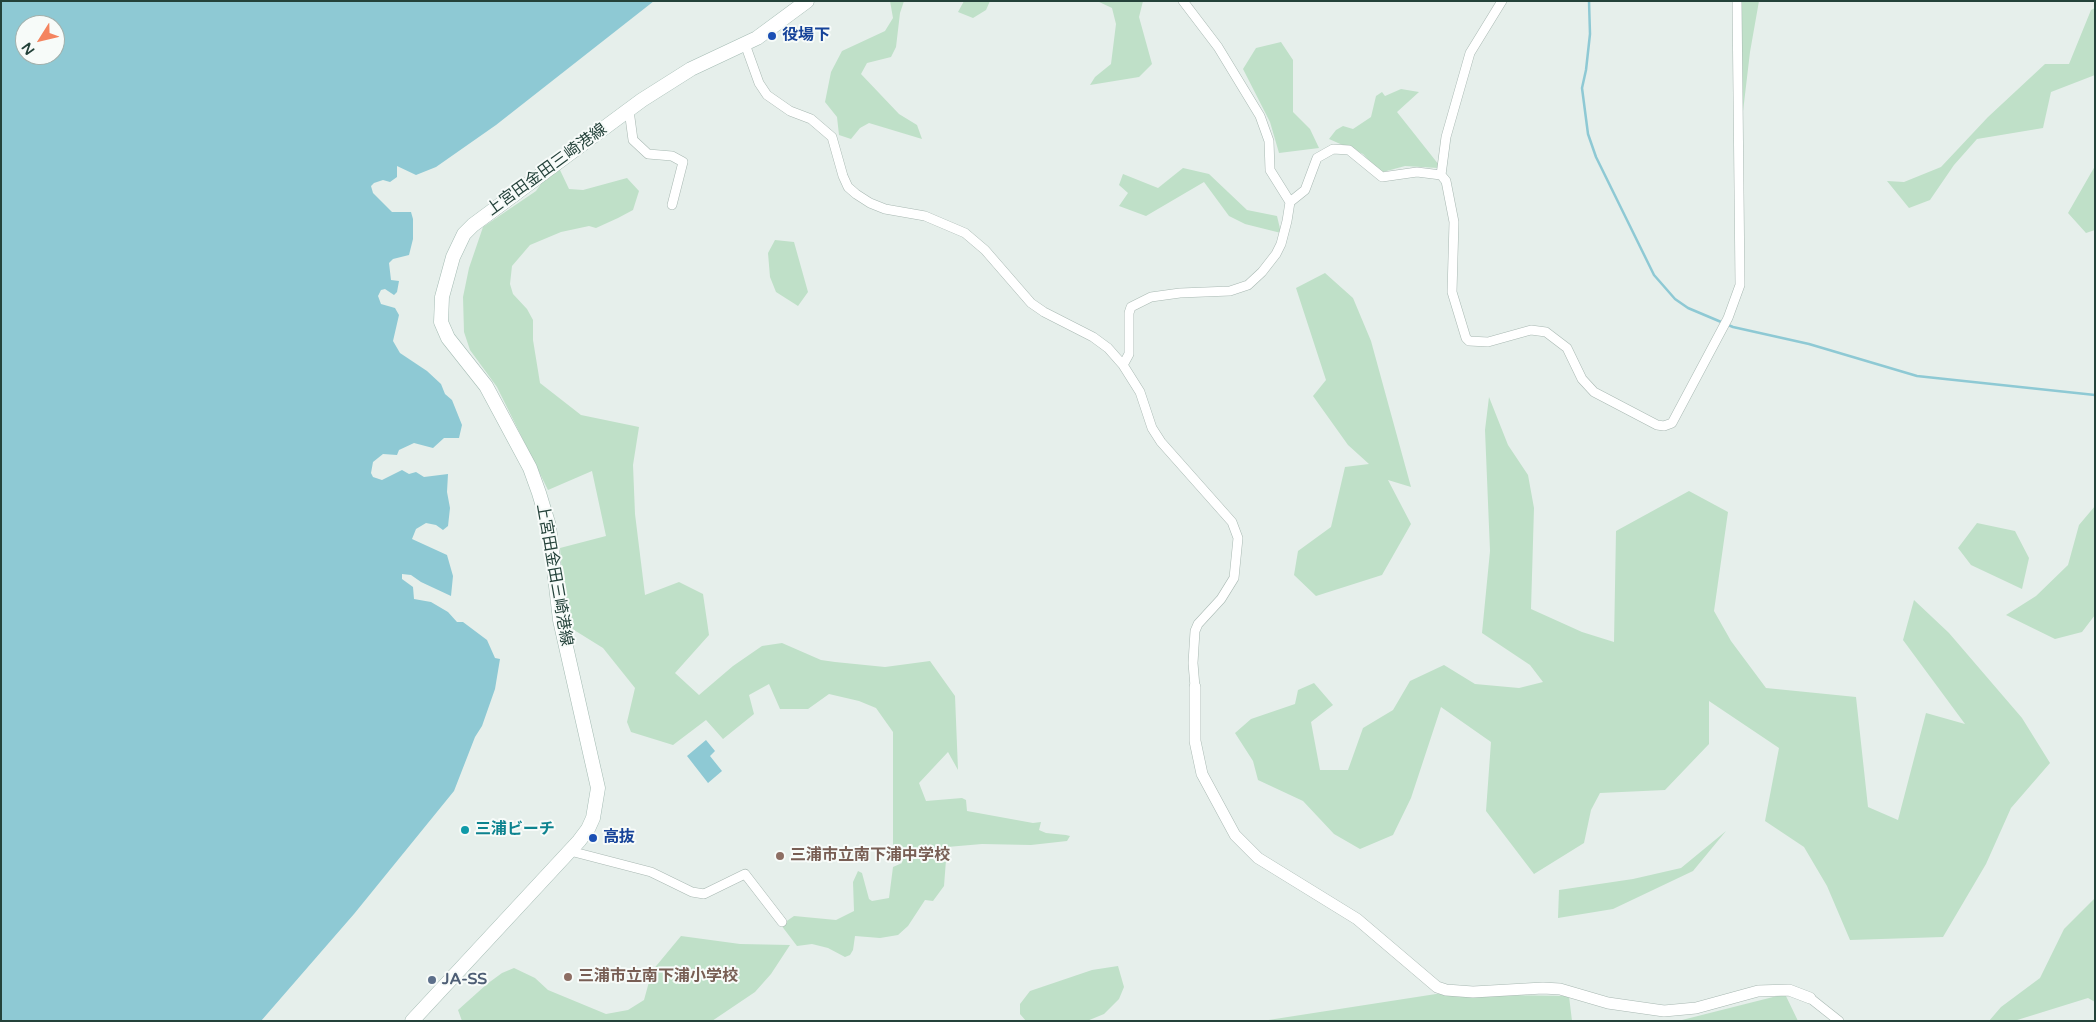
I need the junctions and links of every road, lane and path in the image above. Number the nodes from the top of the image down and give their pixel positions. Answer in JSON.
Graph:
{"nodes":[{"id":1,"x":807,"y":1,"type":"edge"},
{"id":2,"x":1183,"y":1,"type":"edge"},
{"id":3,"x":1502,"y":1,"type":"edge"},
{"id":4,"x":1736,"y":1,"type":"edge"},
{"id":5,"x":745,"y":44,"type":"junction"},
{"id":6,"x":629,"y":110,"type":"junction"},
{"id":7,"x":1441,"y":175,"type":"junction"},
{"id":8,"x":1290,"y":202,"type":"junction"},
{"id":9,"x":672,"y":205,"type":"dead end"},
{"id":10,"x":1123,"y":365,"type":"junction"},
{"id":11,"x":1195,"y":687,"type":"joint"},
{"id":12,"x":570,"y":851,"type":"junction"},
{"id":13,"x":782,"y":922,"type":"dead end"},
{"id":14,"x":1810,"y":998,"type":"joint"},
{"id":15,"x":412,"y":1021,"type":"edge"},
{"id":16,"x":1839,"y":1021,"type":"edge"}],
"edges":[{"from":1,"to":5,"type":"main road","name":"上宮田金田三崎港線"},
{"from":2,"to":8,"type":"street"},
{"from":3,"to":7,"type":"street"},
{"from":4,"to":7,"type":"street"},
{"from":5,"to":6,"type":"main road","name":"上宮田金田三崎港線"},
{"from":5,"to":10,"type":"street"},
{"from":6,"to":9,"type":"street"},
{"from":6,"to":12,"type":"main road","name":"上宮田金田三崎港線"},
{"from":7,"to":8,"type":"street"},
{"from":8,"to":10,"type":"street"},
{"from":10,"to":11,"type":"street"},
{"from":11,"to":14,"type":"street"},
{"from":12,"to":13,"type":"street"},
{"from":12,"to":15,"type":"main road","name":"上宮田金田三崎港線"},
{"from":14,"to":16,"type":"street"}]}
